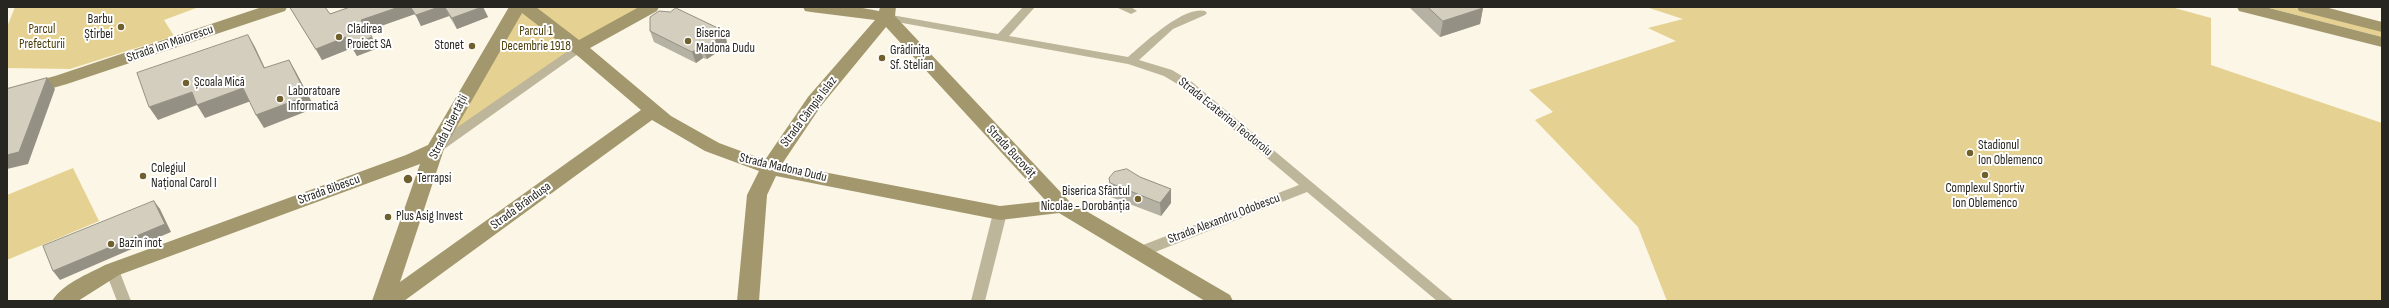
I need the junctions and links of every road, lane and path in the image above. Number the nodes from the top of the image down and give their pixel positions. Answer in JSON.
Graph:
{"nodes":[{"id":1,"x":279,"y":7,"type":"edge"},
{"id":2,"x":517,"y":7,"type":"edge"},
{"id":3,"x":525,"y":7,"type":"edge"},
{"id":4,"x":651,"y":7,"type":"edge"},
{"id":5,"x":811,"y":7,"type":"edge"},
{"id":6,"x":1029,"y":7,"type":"edge"},
{"id":7,"x":2245,"y":7,"type":"edge"},
{"id":8,"x":2305,"y":7,"type":"edge"},
{"id":9,"x":887,"y":12,"type":"edge"},
{"id":10,"x":1201,"y":13,"type":"dead end"},
{"id":11,"x":2382,"y":27,"type":"edge"},
{"id":12,"x":1002,"y":37,"type":"junction"},
{"id":13,"x":2382,"y":42,"type":"edge"},
{"id":14,"x":578,"y":48,"type":"junction"},
{"id":15,"x":1130,"y":61,"type":"junction"},
{"id":16,"x":61,"y":80,"type":"junction"},
{"id":17,"x":7,"y":86,"type":"edge"},
{"id":18,"x":7,"y":95,"type":"edge"},
{"id":19,"x":652,"y":110,"type":"junction"},
{"id":20,"x":435,"y":149,"type":"junction"},
{"id":21,"x":769,"y":168,"type":"junction"},
{"id":22,"x":1309,"y":186,"type":"junction"},
{"id":23,"x":1062,"y":206,"type":"junction"},
{"id":24,"x":1000,"y":213,"type":"junction"},
{"id":25,"x":1140,"y":252,"type":"junction"},
{"id":26,"x":112,"y":270,"type":"junction"},
{"id":27,"x":63,"y":301,"type":"edge"},
{"id":28,"x":124,"y":301,"type":"edge"},
{"id":29,"x":383,"y":301,"type":"edge"},
{"id":30,"x":389,"y":301,"type":"edge"},
{"id":31,"x":748,"y":301,"type":"edge"},
{"id":32,"x":978,"y":301,"type":"edge"},
{"id":33,"x":1222,"y":301,"type":"edge"},
{"id":34,"x":1447,"y":301,"type":"edge"}],
"edges":[{"from":1,"to":16,"type":"street","name":"Strada Ion Maiorescu"},
{"from":2,"to":20,"type":"street","name":"Strada Libertății"},
{"from":3,"to":14,"type":"street","name":"Strada Madona Dudu"},
{"from":4,"to":14,"type":"street"},
{"from":5,"to":9,"type":"street"},
{"from":6,"to":12,"type":"street"},
{"from":7,"to":13,"type":"street"},
{"from":8,"to":11,"type":"street"},
{"from":9,"to":12,"type":"street","name":"Strada Ecaterina Teodoroiu"},
{"from":9,"to":21,"type":"street","name":"Strada Câmpia Islaz"},
{"from":9,"to":23,"type":"street","name":"Strada Bucovăț"},
{"from":10,"to":15,"type":"street"},
{"from":12,"to":15,"type":"street","name":"Strada Ecaterina Teodoroiu"},
{"from":14,"to":19,"type":"street","name":"Strada Madona Dudu"},
{"from":14,"to":20,"type":"street","name":"Strada Bibescu"},
{"from":15,"to":22,"type":"street","name":"Strada Ecaterina Teodoroiu"},
{"from":16,"to":17,"type":"street","name":"Strada Ion Maiorescu"},
{"from":16,"to":18,"type":"street","name":"Strada Ion Maiorescu"},
{"from":19,"to":21,"type":"street","name":"Strada Madona Dudu"},
{"from":19,"to":30,"type":"street","name":"Strada Brândușa"},
{"from":20,"to":26,"type":"street","name":"Strada Bibescu"},
{"from":20,"to":29,"type":"street","name":"Strada Libertății"},
{"from":21,"to":24,"type":"street","name":"Strada Madona Dudu"},
{"from":21,"to":31,"type":"street","name":"Strada Câmpia Islaz"},
{"from":22,"to":25,"type":"street","name":"Strada Alexandru Odobescu"},
{"from":22,"to":34,"type":"street","name":"Strada Ecaterina Teodoroiu"},
{"from":23,"to":24,"type":"street","name":"Strada Madona Dudu"},
{"from":23,"to":25,"type":"street","name":"Strada Bucovăț"},
{"from":24,"to":32,"type":"street"},
{"from":25,"to":33,"type":"street","name":"Strada Bucovăț"},
{"from":26,"to":27,"type":"street","name":"Strada Bibescu"},
{"from":26,"to":28,"type":"street"}]}
